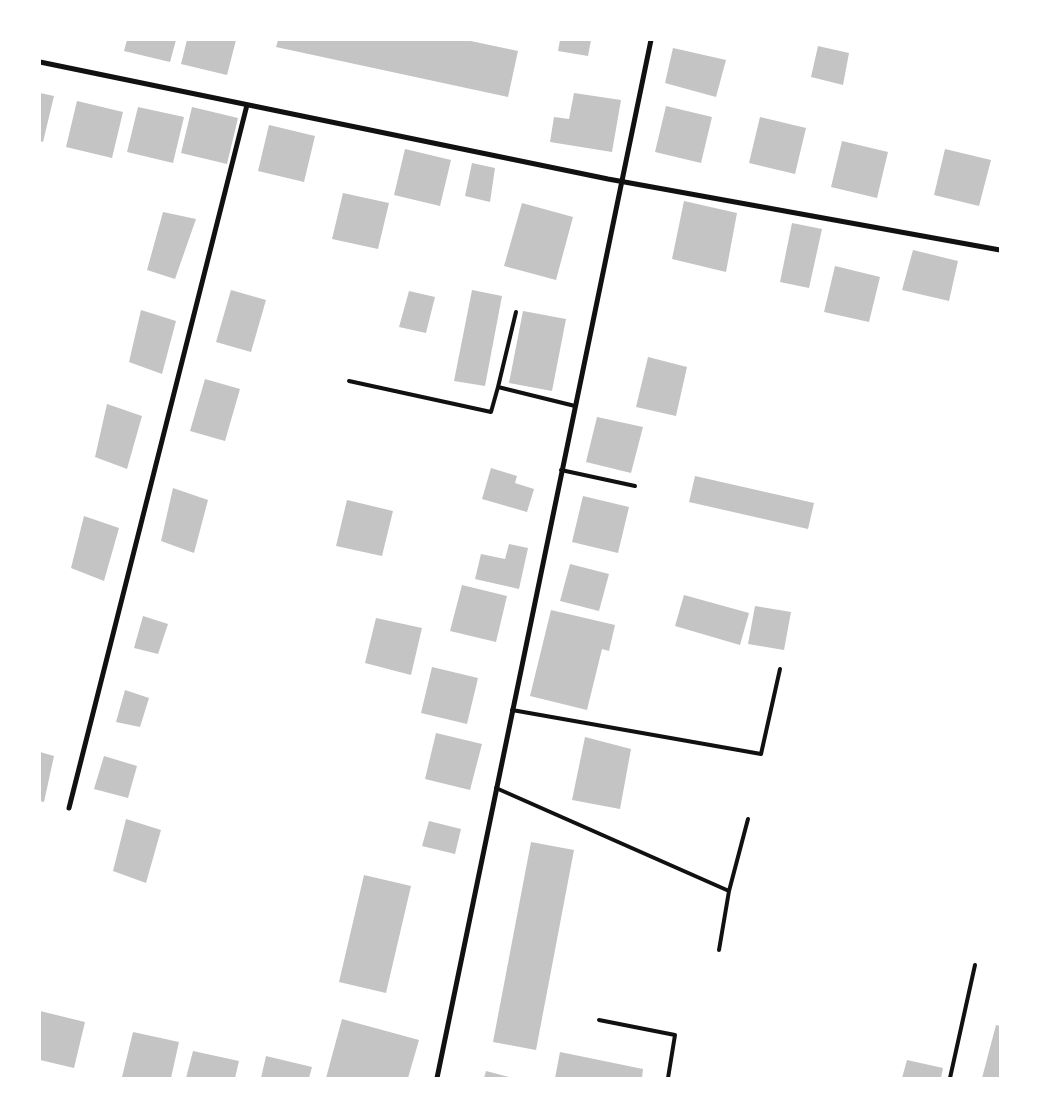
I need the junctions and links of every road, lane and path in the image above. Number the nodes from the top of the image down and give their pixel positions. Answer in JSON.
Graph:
{"nodes":[{"id":1,"x":651,"y":40,"type":"edge"},
{"id":2,"x":40,"y":62,"type":"edge"},
{"id":3,"x":247,"y":105,"type":"junction"},
{"id":4,"x":621,"y":182,"type":"junction"},
{"id":5,"x":1000,"y":250,"type":"edge"},
{"id":6,"x":516,"y":312,"type":"dead end"},
{"id":7,"x":349,"y":381,"type":"dead end"},
{"id":8,"x":498,"y":387,"type":"junction"},
{"id":9,"x":575,"y":406,"type":"junction"},
{"id":10,"x":562,"y":470,"type":"junction"},
{"id":11,"x":635,"y":486,"type":"dead end"},
{"id":12,"x":780,"y":669,"type":"dead end"},
{"id":13,"x":512,"y":710,"type":"junction"},
{"id":14,"x":496,"y":788,"type":"junction"},
{"id":15,"x":69,"y":808,"type":"dead end"},
{"id":16,"x":748,"y":819,"type":"dead end"},
{"id":17,"x":729,"y":891,"type":"junction"},
{"id":18,"x":720,"y":950,"type":"dead end"},
{"id":19,"x":975,"y":965,"type":"dead end"},
{"id":20,"x":600,"y":1020,"type":"dead end"},
{"id":21,"x":437,"y":1078,"type":"edge"},
{"id":22,"x":668,"y":1078,"type":"edge"},
{"id":23,"x":950,"y":1078,"type":"edge"}],
"edges":[{"from":1,"to":4,"type":"street"},
{"from":2,"to":3,"type":"street"},
{"from":3,"to":4,"type":"street"},
{"from":3,"to":15,"type":"street"},
{"from":4,"to":5,"type":"street"},
{"from":4,"to":9,"type":"street"},
{"from":6,"to":8,"type":"lane"},
{"from":7,"to":8,"type":"lane"},
{"from":8,"to":9,"type":"lane"},
{"from":9,"to":10,"type":"street"},
{"from":10,"to":11,"type":"lane"},
{"from":10,"to":13,"type":"street"},
{"from":12,"to":13,"type":"lane"},
{"from":13,"to":14,"type":"street"},
{"from":14,"to":17,"type":"lane"},
{"from":14,"to":21,"type":"street"},
{"from":16,"to":17,"type":"lane"},
{"from":17,"to":18,"type":"lane"},
{"from":19,"to":23,"type":"lane"},
{"from":20,"to":22,"type":"lane"}]}
